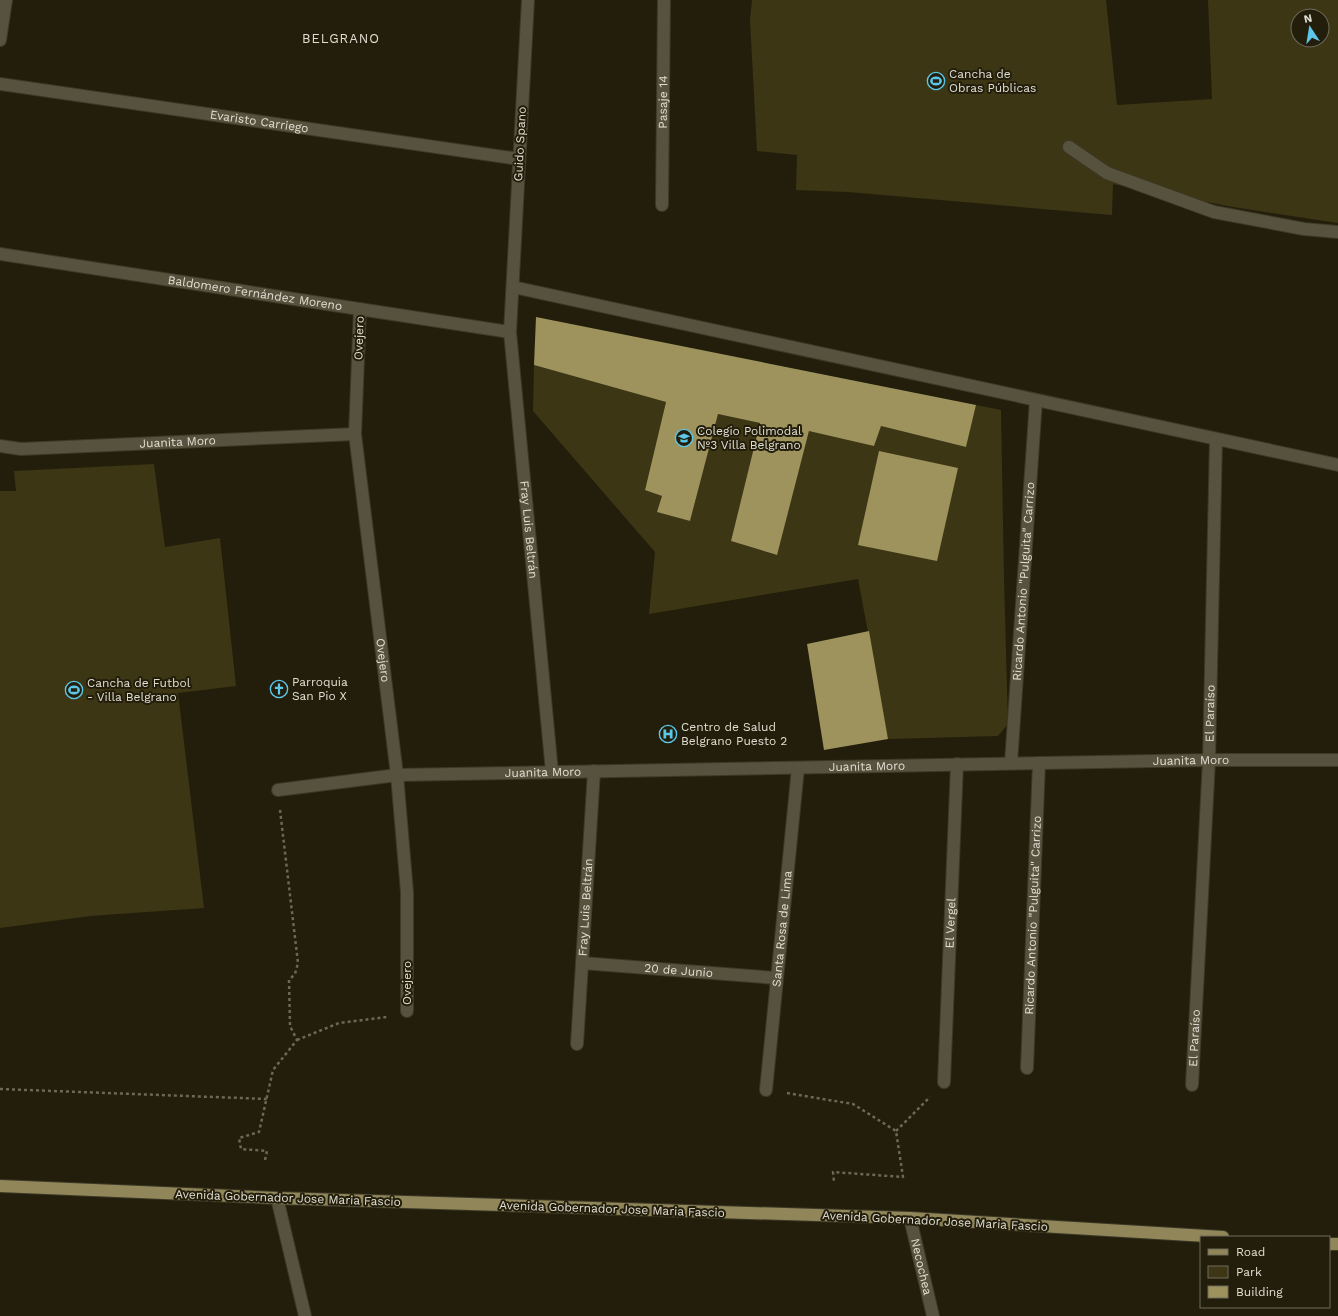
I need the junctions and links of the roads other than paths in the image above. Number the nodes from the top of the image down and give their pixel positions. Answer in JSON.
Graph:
{"nodes":[{"id":1,"x":6,"y":0,"type":"edge"},
{"id":2,"x":528,"y":0,"type":"edge"},
{"id":3,"x":664,"y":0,"type":"edge"},
{"id":4,"x":0,"y":40,"type":"edge"},
{"id":5,"x":0,"y":84,"type":"edge"},
{"id":6,"x":1069,"y":147,"type":"dead end"},
{"id":7,"x":520,"y":159,"type":"junction"},
{"id":8,"x":662,"y":205,"type":"dead end"},
{"id":9,"x":1338,"y":232,"type":"edge"},
{"id":10,"x":0,"y":254,"type":"edge"},
{"id":11,"x":513,"y":287,"type":"junction"},
{"id":12,"x":360,"y":309,"type":"junction"},
{"id":13,"x":510,"y":332,"type":"junction"},
{"id":14,"x":1036,"y":400,"type":"junction"},
{"id":15,"x":355,"y":434,"type":"junction"},
{"id":16,"x":1216,"y":439,"type":"junction"},
{"id":17,"x":0,"y":446,"type":"edge"},
{"id":18,"x":1338,"y":465,"type":"edge"},
{"id":19,"x":1209,"y":760,"type":"junction"},
{"id":20,"x":1338,"y":760,"type":"edge"},
{"id":21,"x":1011,"y":763,"type":"junction"},
{"id":22,"x":1039,"y":763,"type":"junction"},
{"id":23,"x":957,"y":764,"type":"junction"},
{"id":24,"x":798,"y":768,"type":"junction"},
{"id":25,"x":594,"y":771,"type":"junction"},
{"id":26,"x":552,"y":772,"type":"junction"},
{"id":27,"x":396,"y":775,"type":"junction"},
{"id":28,"x":278,"y":790,"type":"road end"},
{"id":29,"x":582,"y":963,"type":"junction"},
{"id":30,"x":776,"y":978,"type":"junction"},
{"id":31,"x":406,"y":1011,"type":"road end"},
{"id":32,"x":577,"y":1044,"type":"dead end"},
{"id":33,"x":1027,"y":1068,"type":"dead end"},
{"id":34,"x":944,"y":1082,"type":"road end"},
{"id":35,"x":1192,"y":1085,"type":"dead end"},
{"id":36,"x":766,"y":1090,"type":"road end"},
{"id":37,"x":0,"y":1186,"type":"edge"},
{"id":38,"x":277,"y":1198,"type":"junction"},
{"id":39,"x":910,"y":1218,"type":"junction"},
{"id":40,"x":1207,"y":1236,"type":"edge"},
{"id":41,"x":305,"y":1316,"type":"edge"},
{"id":42,"x":933,"y":1316,"type":"edge"}],
"edges":[{"from":1,"to":4,"type":"street"},
{"from":2,"to":7,"type":"street","name":"Guido Spano"},
{"from":3,"to":8,"type":"street","name":"Pasaje 14"},
{"from":5,"to":7,"type":"street","name":"Evaristo Carriego"},
{"from":6,"to":9,"type":"street"},
{"from":7,"to":11,"type":"street","name":"Guido Spano"},
{"from":10,"to":12,"type":"street","name":"Baldomero Fernández Moreno"},
{"from":11,"to":13,"type":"street","name":"Fray Luis Beltrán"},
{"from":11,"to":14,"type":"street"},
{"from":12,"to":13,"type":"street","name":"Baldomero Fernández Moreno"},
{"from":12,"to":15,"type":"street","name":"Ovejero"},
{"from":13,"to":26,"type":"street","name":"Fray Luis Beltrán"},
{"from":14,"to":16,"type":"street"},
{"from":14,"to":21,"type":"street","name":"Ricardo Antonio \"Pulguita\" Carrizo"},
{"from":15,"to":17,"type":"street","name":"Juanita Moro"},
{"from":15,"to":27,"type":"street","name":"Ovejero"},
{"from":16,"to":18,"type":"street"},
{"from":16,"to":19,"type":"street","name":"El Paraíso"},
{"from":19,"to":20,"type":"street","name":"Juanita Moro"},
{"from":19,"to":22,"type":"street","name":"Juanita Moro"},
{"from":19,"to":35,"type":"street","name":"El Paraíso"},
{"from":21,"to":22,"type":"street","name":"Juanita Moro"},
{"from":21,"to":23,"type":"street","name":"Juanita Moro"},
{"from":22,"to":33,"type":"street","name":"Ricardo Antonio \"Pulguita\" Carrizo"},
{"from":23,"to":24,"type":"street","name":"Juanita Moro"},
{"from":23,"to":34,"type":"street","name":"El Vergel"},
{"from":24,"to":25,"type":"street","name":"Juanita Moro"},
{"from":24,"to":30,"type":"street","name":"Santa Rosa de Lima"},
{"from":25,"to":26,"type":"street","name":"Juanita Moro"},
{"from":25,"to":29,"type":"street","name":"Fray Luis Beltrán"},
{"from":26,"to":27,"type":"street","name":"Juanita Moro"},
{"from":27,"to":28,"type":"street","name":"Juanita Moro"},
{"from":27,"to":31,"type":"street","name":"Ovejero"},
{"from":29,"to":30,"type":"street","name":"20 de Junio"},
{"from":29,"to":32,"type":"street","name":"Fray Luis Beltrán"},
{"from":30,"to":36,"type":"street","name":"Santa Rosa de Lima"},
{"from":37,"to":38,"type":"main road","name":"Avenida Gobernador Jose Maria Fascio"},
{"from":38,"to":39,"type":"main road","name":"Avenida Gobernador Jose Maria Fascio"},
{"from":38,"to":41,"type":"street"},
{"from":39,"to":40,"type":"main road","name":"Avenida Gobernador Jose Maria Fascio"},
{"from":39,"to":42,"type":"street","name":"Necochea"}]}
